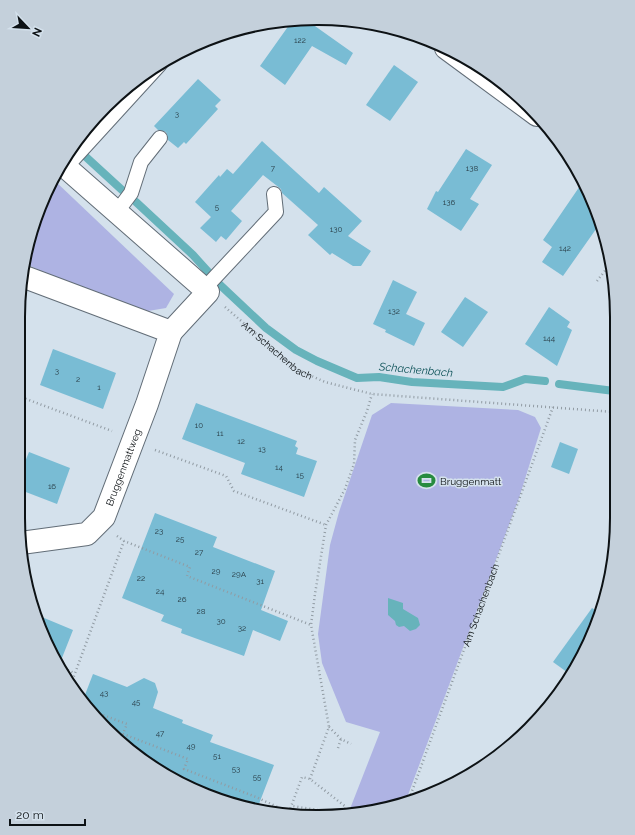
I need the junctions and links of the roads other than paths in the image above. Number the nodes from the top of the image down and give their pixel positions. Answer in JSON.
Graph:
{"nodes":[{"id":1,"x":142,"y":83,"type":"edge"},
{"id":2,"x":160,"y":138,"type":"dead end"},
{"id":3,"x":75,"y":153,"type":"edge"},
{"id":4,"x":66,"y":167,"type":"edge"},
{"id":5,"x":274,"y":194,"type":"dead end"},
{"id":6,"x":116,"y":213,"type":"junction"},
{"id":7,"x":28,"y":278,"type":"edge"},
{"id":8,"x":206,"y":291,"type":"junction"},
{"id":9,"x":171,"y":332,"type":"junction"},
{"id":10,"x":26,"y":541,"type":"edge"}],
"edges":[{"from":1,"to":3,"type":"lane"},
{"from":2,"to":6,"type":"lane"},
{"from":4,"to":6,"type":"street"},
{"from":5,"to":8,"type":"lane"},
{"from":6,"to":8,"type":"street"},
{"from":7,"to":9,"type":"street"},
{"from":8,"to":9,"type":"street","name":"Bruggenmattweg"},
{"from":9,"to":10,"type":"street","name":"Bruggenmattweg"}]}
